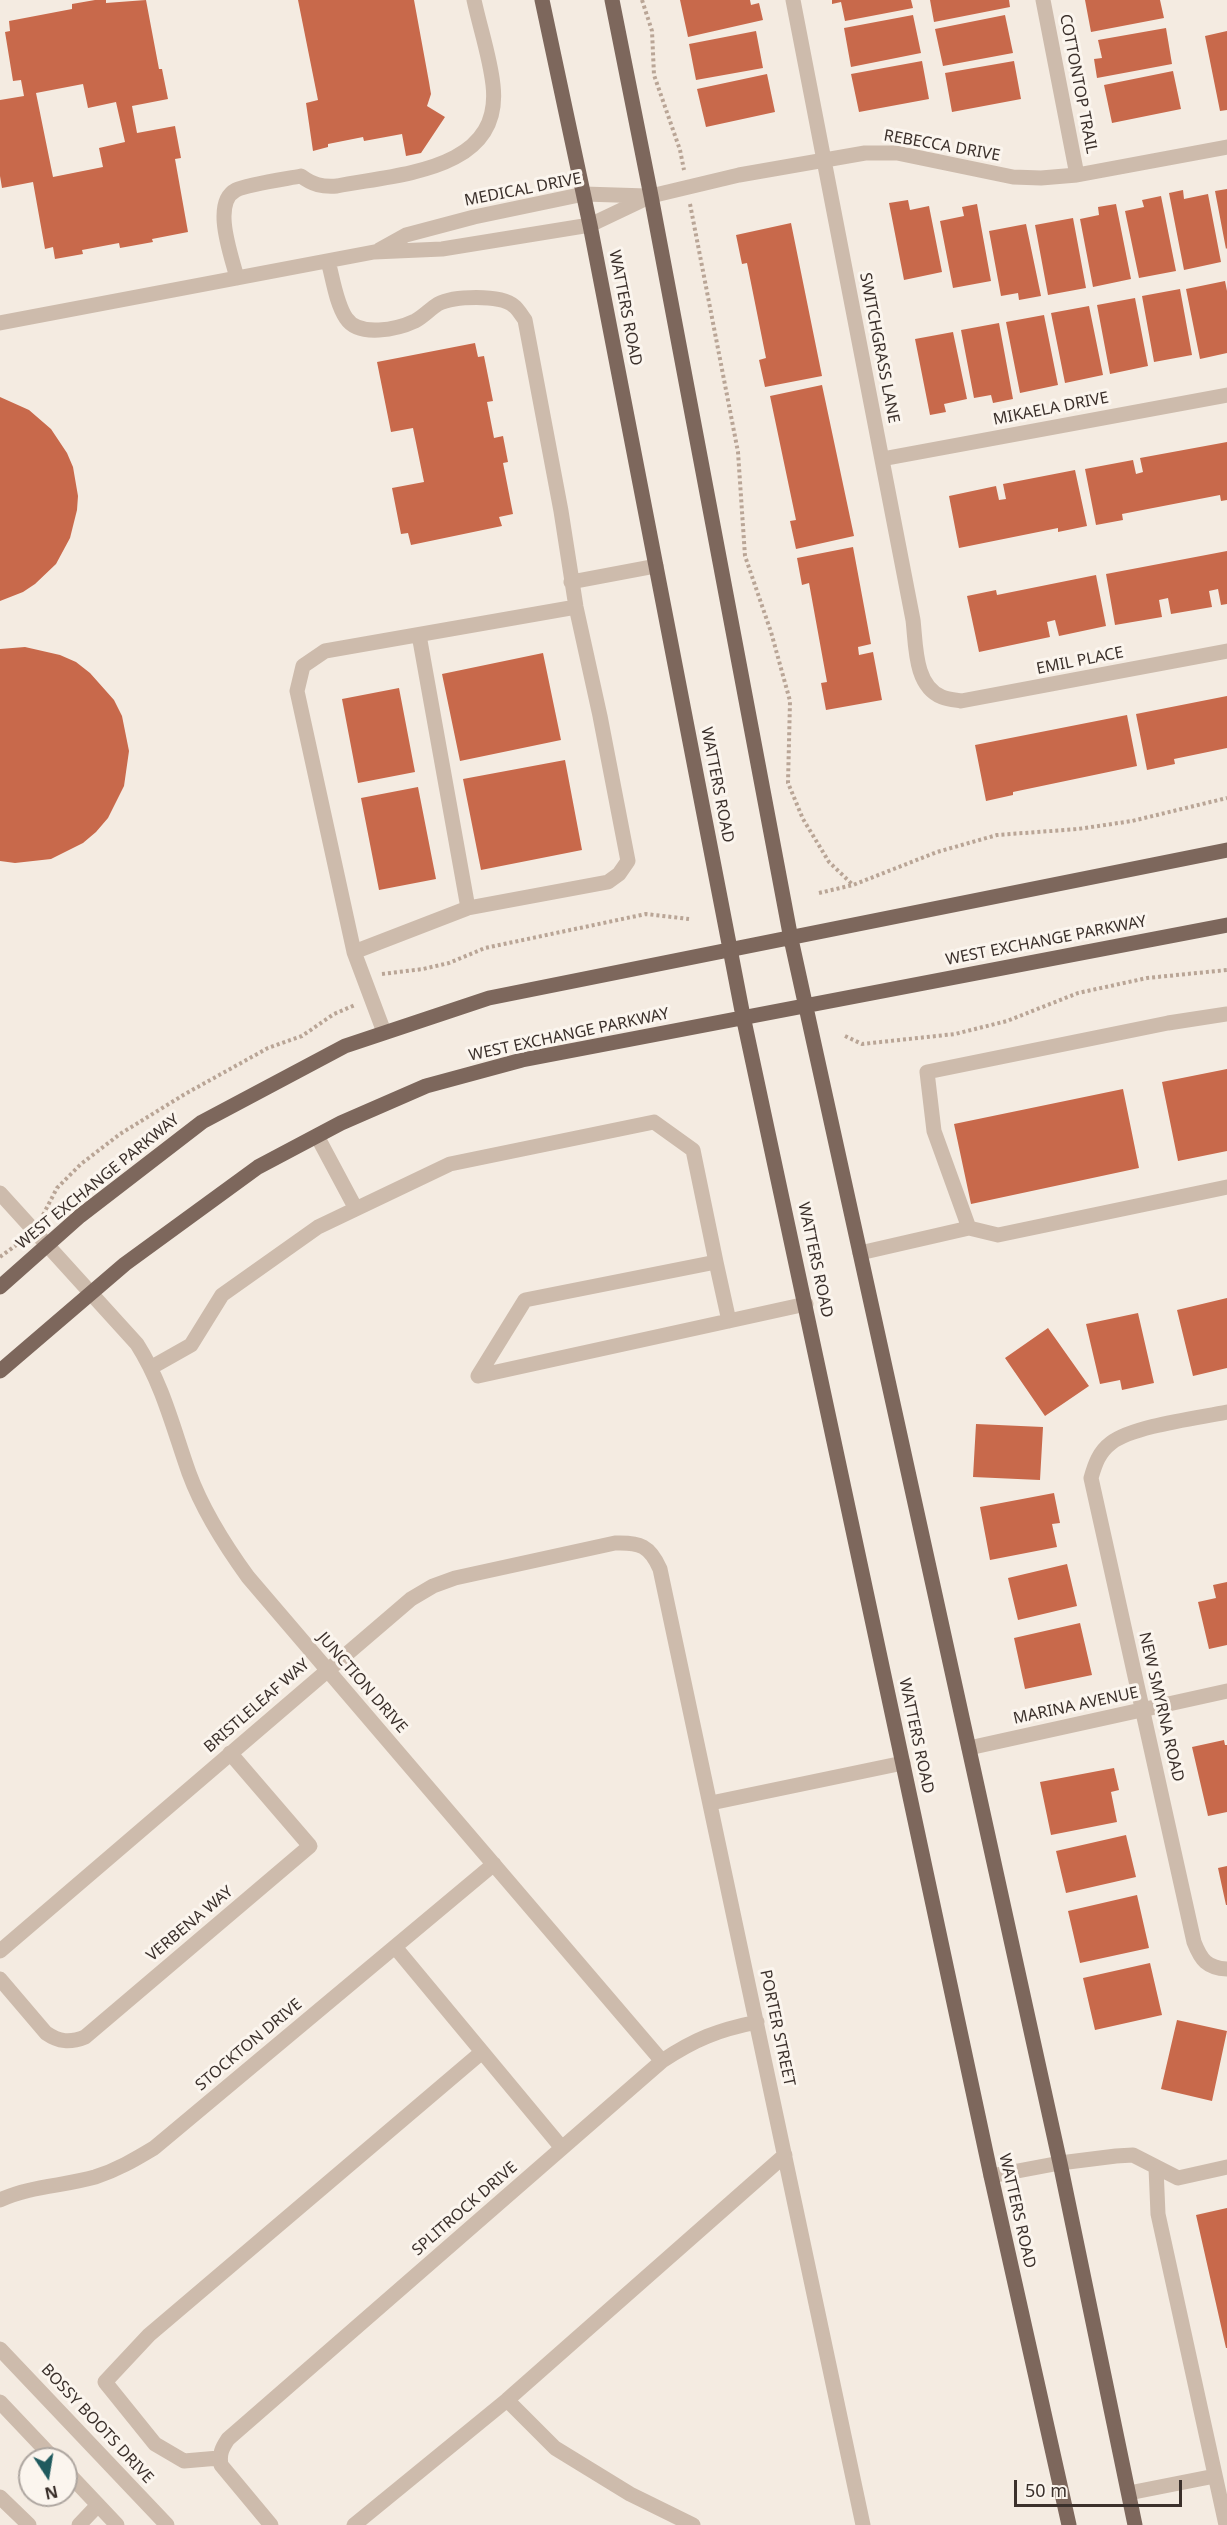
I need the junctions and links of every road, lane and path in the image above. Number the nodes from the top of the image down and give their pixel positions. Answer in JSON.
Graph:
{"nodes":[{"id":1,"x":474,"y":0,"type":"edge"},
{"id":2,"x":542,"y":0,"type":"edge"},
{"id":3,"x":612,"y":0,"type":"edge"},
{"id":4,"x":642,"y":0,"type":"edge"},
{"id":5,"x":793,"y":0,"type":"edge"},
{"id":6,"x":1043,"y":0,"type":"edge"},
{"id":7,"x":1227,"y":147,"type":"edge"},
{"id":8,"x":824,"y":160,"type":"junction"},
{"id":9,"x":1077,"y":175,"type":"junction"},
{"id":10,"x":687,"y":187,"type":"junction"},
{"id":11,"x":584,"y":194,"type":"junction"},
{"id":12,"x":651,"y":196,"type":"junction"},
{"id":13,"x":590,"y":225,"type":"junction"},
{"id":14,"x":374,"y":252,"type":"junction"},
{"id":15,"x":328,"y":261,"type":"junction"},
{"id":16,"x":237,"y":278,"type":"junction"},
{"id":17,"x":0,"y":323,"type":"edge"},
{"id":18,"x":1227,"y":395,"type":"edge"},
{"id":19,"x":882,"y":459,"type":"junction"},
{"id":20,"x":656,"y":566,"type":"junction"},
{"id":21,"x":571,"y":582,"type":"junction"},
{"id":22,"x":576,"y":607,"type":"junction"},
{"id":23,"x":419,"y":635,"type":"junction"},
{"id":24,"x":1227,"y":651,"type":"edge"},
{"id":25,"x":941,"y":697,"type":"joint"},
{"id":26,"x":1227,"y":798,"type":"edge"},
{"id":27,"x":1227,"y":850,"type":"edge"},
{"id":28,"x":854,"y":885,"type":"junction"},
{"id":29,"x":819,"y":893,"type":"dead end"},
{"id":30,"x":468,"y":908,"type":"junction"},
{"id":31,"x":688,"y":919,"type":"dead end"},
{"id":32,"x":1227,"y":925,"type":"edge"},
{"id":33,"x":791,"y":939,"type":"junction"},
{"id":34,"x":730,"y":949,"type":"junction"},
{"id":35,"x":354,"y":952,"type":"junction"},
{"id":36,"x":1227,"y":970,"type":"edge"},
{"id":37,"x":371,"y":997,"type":"junction"},
{"id":38,"x":806,"y":1004,"type":"junction"},
{"id":39,"x":1227,"y":1014,"type":"edge"},
{"id":40,"x":743,"y":1016,"type":"junction"},
{"id":41,"x":384,"y":1032,"type":"junction"},
{"id":42,"x":845,"y":1036,"type":"dead end"},
{"id":43,"x":316,"y":1136,"type":"junction"},
{"id":44,"x":1227,"y":1187,"type":"edge"},
{"id":45,"x":0,"y":1193,"type":"edge"},
{"id":46,"x":356,"y":1209,"type":"junction"},
{"id":47,"x":969,"y":1228,"type":"junction"},
{"id":48,"x":34,"y":1231,"type":"junction"},
{"id":49,"x":47,"y":1244,"type":"junction"},
{"id":50,"x":860,"y":1253,"type":"junction"},
{"id":51,"x":0,"y":1257,"type":"edge"},
{"id":52,"x":716,"y":1262,"type":"junction"},
{"id":53,"x":0,"y":1287,"type":"edge"},
{"id":54,"x":91,"y":1293,"type":"junction"},
{"id":55,"x":806,"y":1304,"type":"junction"},
{"id":56,"x":729,"y":1321,"type":"junction"},
{"id":57,"x":152,"y":1367,"type":"junction"},
{"id":58,"x":0,"y":1371,"type":"edge"},
{"id":59,"x":1227,"y":1412,"type":"edge"},
{"id":60,"x":642,"y":1545,"type":"joint"},
{"id":61,"x":327,"y":1670,"type":"junction"},
{"id":62,"x":1227,"y":1691,"type":"edge"},
{"id":63,"x":1143,"y":1710,"type":"junction"},
{"id":64,"x":969,"y":1748,"type":"junction"},
{"id":65,"x":230,"y":1753,"type":"junction"},
{"id":66,"x":903,"y":1762,"type":"junction"},
{"id":67,"x":711,"y":1803,"type":"junction"},
{"id":68,"x":494,"y":1864,"type":"junction"},
{"id":69,"x":395,"y":1947,"type":"junction"},
{"id":70,"x":0,"y":1951,"type":"edge"},
{"id":71,"x":1227,"y":1968,"type":"edge"},
{"id":72,"x":0,"y":1979,"type":"edge"},
{"id":73,"x":757,"y":2022,"type":"junction"},
{"id":74,"x":482,"y":2052,"type":"junction"},
{"id":75,"x":662,"y":2061,"type":"junction"},
{"id":76,"x":562,"y":2148,"type":"junction"},
{"id":77,"x":785,"y":2155,"type":"junction"},
{"id":78,"x":1060,"y":2163,"type":"junction"},
{"id":79,"x":1227,"y":2167,"type":"edge"},
{"id":80,"x":1156,"y":2169,"type":"junction"},
{"id":81,"x":991,"y":2176,"type":"junction"},
{"id":82,"x":0,"y":2200,"type":"edge"},
{"id":83,"x":0,"y":2349,"type":"edge"},
{"id":84,"x":507,"y":2400,"type":"junction"},
{"id":85,"x":0,"y":2402,"type":"edge"},
{"id":86,"x":43,"y":2447,"type":"edge"},
{"id":87,"x":219,"y":2458,"type":"junction"},
{"id":88,"x":1215,"y":2476,"type":"junction"},
{"id":89,"x":78,"y":2484,"type":"edge"},
{"id":90,"x":1129,"y":2493,"type":"junction"},
{"id":91,"x":0,"y":2497,"type":"edge"},
{"id":92,"x":98,"y":2505,"type":"junction"},
{"id":93,"x":29,"y":2525,"type":"edge"},
{"id":94,"x":79,"y":2525,"type":"edge"},
{"id":95,"x":117,"y":2525,"type":"edge"},
{"id":96,"x":167,"y":2525,"type":"edge"},
{"id":97,"x":271,"y":2525,"type":"edge"},
{"id":98,"x":354,"y":2525,"type":"edge"},
{"id":99,"x":693,"y":2525,"type":"edge"},
{"id":100,"x":863,"y":2525,"type":"edge"},
{"id":101,"x":1069,"y":2525,"type":"edge"},
{"id":102,"x":1135,"y":2525,"type":"edge"},
{"id":103,"x":1226,"y":2525,"type":"edge"}],
"edges":[{"from":1,"to":16,"type":"street"},
{"from":2,"to":11,"type":"main road","name":"WATTERS ROAD"},
{"from":3,"to":12,"type":"main road"},
{"from":4,"to":10,"type":"path"},
{"from":5,"to":8,"type":"street","name":"SWITCHGRASS LANE"},
{"from":6,"to":9,"type":"street","name":"COTTONTOP TRAIL"},
{"from":7,"to":9,"type":"street","name":"REBECCA DRIVE"},
{"from":8,"to":9,"type":"street","name":"REBECCA DRIVE"},
{"from":8,"to":10,"type":"street","name":"REBECCA DRIVE"},
{"from":8,"to":19,"type":"street","name":"SWITCHGRASS LANE"},
{"from":10,"to":12,"type":"street","name":"REBECCA DRIVE"},
{"from":10,"to":28,"type":"path"},
{"from":11,"to":12,"type":"street","name":"MEDICAL DRIVE"},
{"from":11,"to":13,"type":"main road","name":"WATTERS ROAD"},
{"from":11,"to":14,"type":"street","name":"MEDICAL DRIVE"},
{"from":12,"to":13,"type":"street","name":"MEDICAL DRIVE"},
{"from":12,"to":33,"type":"main road"},
{"from":13,"to":14,"type":"street","name":"MEDICAL DRIVE"},
{"from":13,"to":20,"type":"main road","name":"WATTERS ROAD"},
{"from":14,"to":15,"type":"street","name":"MEDICAL DRIVE"},
{"from":15,"to":16,"type":"street","name":"MEDICAL DRIVE"},
{"from":15,"to":21,"type":"street"},
{"from":16,"to":17,"type":"street","name":"MEDICAL DRIVE"},
{"from":18,"to":19,"type":"street","name":"MIKAELA DRIVE"},
{"from":19,"to":25,"type":"street","name":"SWITCHGRASS LANE"},
{"from":20,"to":21,"type":"street"},
{"from":20,"to":34,"type":"main road","name":"WATTERS ROAD"},
{"from":21,"to":22,"type":"street"},
{"from":22,"to":23,"type":"street"},
{"from":22,"to":30,"type":"street"},
{"from":23,"to":30,"type":"street"},
{"from":23,"to":35,"type":"street"},
{"from":24,"to":25,"type":"street","name":"EMIL PLACE"},
{"from":26,"to":28,"type":"path"},
{"from":27,"to":33,"type":"main road","name":"WEST EXCHANGE PARKWAY"},
{"from":28,"to":29,"type":"path"},
{"from":30,"to":35,"type":"street"},
{"from":31,"to":37,"type":"path"},
{"from":32,"to":38,"type":"main road","name":"WEST EXCHANGE PARKWAY"},
{"from":33,"to":34,"type":"main road","name":"WEST EXCHANGE PARKWAY"},
{"from":33,"to":38,"type":"main road"},
{"from":34,"to":40,"type":"main road","name":"WATTERS ROAD"},
{"from":34,"to":41,"type":"main road","name":"WEST EXCHANGE PARKWAY"},
{"from":35,"to":37,"type":"street"},
{"from":36,"to":42,"type":"path"},
{"from":37,"to":41,"type":"street"},
{"from":37,"to":48,"type":"path"},
{"from":38,"to":40,"type":"main road","name":"WEST EXCHANGE PARKWAY"},
{"from":38,"to":50,"type":"main road"},
{"from":39,"to":47,"type":"street"},
{"from":40,"to":43,"type":"main road","name":"WEST EXCHANGE PARKWAY"},
{"from":40,"to":55,"type":"main road","name":"WATTERS ROAD"},
{"from":41,"to":49,"type":"main road","name":"WEST EXCHANGE PARKWAY"},
{"from":43,"to":46,"type":"street"},
{"from":43,"to":54,"type":"main road","name":"WEST EXCHANGE PARKWAY"},
{"from":44,"to":47,"type":"street"},
{"from":45,"to":48,"type":"street","name":"JUNCTION DRIVE"},
{"from":46,"to":52,"type":"street"},
{"from":46,"to":57,"type":"street"},
{"from":47,"to":50,"type":"street"},
{"from":48,"to":49,"type":"street","name":"JUNCTION DRIVE"},
{"from":48,"to":51,"type":"path"},
{"from":49,"to":53,"type":"main road","name":"WEST EXCHANGE PARKWAY"},
{"from":49,"to":54,"type":"street","name":"JUNCTION DRIVE"},
{"from":50,"to":64,"type":"main road"},
{"from":52,"to":56,"type":"street"},
{"from":52,"to":56,"type":"street"},
{"from":54,"to":57,"type":"street","name":"JUNCTION DRIVE"},
{"from":54,"to":58,"type":"main road","name":"WEST EXCHANGE PARKWAY"},
{"from":55,"to":56,"type":"street"},
{"from":55,"to":66,"type":"main road","name":"WATTERS ROAD"},
{"from":57,"to":61,"type":"street","name":"JUNCTION DRIVE"},
{"from":59,"to":63,"type":"street","name":"NEW SMYRNA ROAD"},
{"from":60,"to":61,"type":"street","name":"BRISTLELEAF WAY"},
{"from":60,"to":67,"type":"street","name":"PORTER STREET"},
{"from":61,"to":65,"type":"street","name":"BRISTLELEAF WAY"},
{"from":61,"to":68,"type":"street","name":"JUNCTION DRIVE"},
{"from":62,"to":63,"type":"street","name":"MARINA AVENUE"},
{"from":63,"to":64,"type":"street","name":"MARINA AVENUE"},
{"from":63,"to":71,"type":"street","name":"NEW SMYRNA ROAD"},
{"from":64,"to":78,"type":"main road"},
{"from":65,"to":70,"type":"street","name":"BRISTLELEAF WAY"},
{"from":65,"to":72,"type":"street","name":"VERBENA WAY"},
{"from":66,"to":67,"type":"street"},
{"from":66,"to":81,"type":"main road","name":"WATTERS ROAD"},
{"from":67,"to":73,"type":"street","name":"PORTER STREET"},
{"from":68,"to":69,"type":"street","name":"STOCKTON DRIVE"},
{"from":68,"to":75,"type":"street","name":"JUNCTION DRIVE"},
{"from":69,"to":74,"type":"street"},
{"from":69,"to":82,"type":"street","name":"STOCKTON DRIVE"},
{"from":73,"to":75,"type":"street","name":"SPLITROCK DRIVE"},
{"from":73,"to":77,"type":"street","name":"PORTER STREET"},
{"from":74,"to":76,"type":"street"},
{"from":74,"to":87,"type":"street"},
{"from":75,"to":76,"type":"street","name":"SPLITROCK DRIVE"},
{"from":76,"to":87,"type":"street","name":"SPLITROCK DRIVE"},
{"from":77,"to":84,"type":"street"},
{"from":77,"to":100,"type":"street","name":"PORTER STREET"},
{"from":78,"to":80,"type":"street"},
{"from":78,"to":81,"type":"street"},
{"from":78,"to":90,"type":"main road"},
{"from":79,"to":80,"type":"street"},
{"from":80,"to":88,"type":"street"},
{"from":81,"to":101,"type":"main road","name":"WATTERS ROAD"},
{"from":83,"to":96,"type":"street","name":"BOSSY BOOTS DRIVE"},
{"from":84,"to":98,"type":"street"},
{"from":84,"to":99,"type":"street"},
{"from":85,"to":86,"type":"street"},
{"from":87,"to":97,"type":"street"},
{"from":88,"to":90,"type":"street"},
{"from":88,"to":103,"type":"street"},
{"from":89,"to":92,"type":"street"},
{"from":90,"to":102,"type":"main road"},
{"from":91,"to":93,"type":"street"},
{"from":92,"to":94,"type":"street"},
{"from":92,"to":95,"type":"street"}]}
